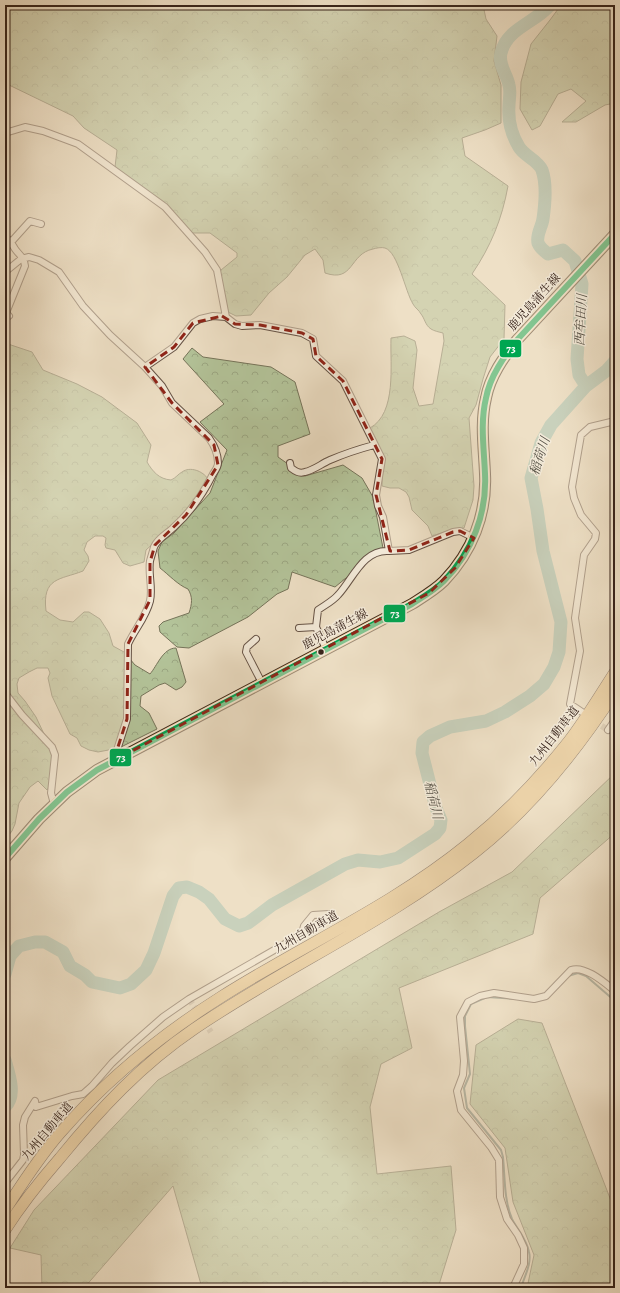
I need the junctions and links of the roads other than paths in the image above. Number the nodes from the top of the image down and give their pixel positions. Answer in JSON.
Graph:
{"nodes":[{"id":1,"x":5,"y":133,"type":"edge"},
{"id":2,"x":41,"y":224,"type":"dead end"},
{"id":3,"x":615,"y":234,"type":"edge"},
{"id":4,"x":5,"y":237,"type":"edge"},
{"id":5,"x":12,"y":241,"type":"junction"},
{"id":6,"x":611,"y":244,"type":"edge"},
{"id":7,"x":24,"y":258,"type":"junction"},
{"id":8,"x":5,"y":272,"type":"edge"},
{"id":9,"x":9,"y":316,"type":"dead end"},
{"id":10,"x":226,"y":317,"type":"junction"},
{"id":11,"x":145,"y":367,"type":"junction"},
{"id":12,"x":615,"y":421,"type":"edge"},
{"id":13,"x":374,"y":445,"type":"junction"},
{"id":14,"x":290,"y":463,"type":"dead end"},
{"id":15,"x":474,"y":538,"type":"junction"},
{"id":16,"x":389,"y":551,"type":"junction"},
{"id":17,"x":316,"y":627,"type":"junction"},
{"id":18,"x":299,"y":628,"type":"dead end"},
{"id":19,"x":256,"y":639,"type":"dead end"},
{"id":20,"x":326,"y":649,"type":"junction"},
{"id":21,"x":615,"y":672,"type":"edge"},
{"id":22,"x":262,"y":683,"type":"junction"},
{"id":23,"x":615,"y":692,"type":"edge"},
{"id":24,"x":5,"y":693,"type":"edge"},
{"id":25,"x":582,"y":712,"type":"dead end"},
{"id":26,"x":615,"y":720,"type":"edge"},
{"id":27,"x":608,"y":730,"type":"dead end"},
{"id":28,"x":117,"y":759,"type":"junction"},
{"id":29,"x":54,"y":804,"type":"junction"},
{"id":30,"x":5,"y":858,"type":"edge"},
{"id":31,"x":302,"y":933,"type":"dead end"},
{"id":32,"x":615,"y":991,"type":"edge"},
{"id":33,"x":5,"y":1182,"type":"edge"},
{"id":34,"x":5,"y":1210,"type":"edge"},
{"id":35,"x":5,"y":1230,"type":"edge"},
{"id":36,"x":513,"y":1288,"type":"edge"}],
"edges":[{"from":1,"to":10,"type":"street"},
{"from":2,"to":5,"type":"street"},
{"from":3,"to":6,"type":"main road","name":"鹿児島蒲生線"},
{"from":4,"to":5,"type":"street"},
{"from":5,"to":7,"type":"street"},
{"from":6,"to":15,"type":"main road","name":"鹿児島蒲生線"},
{"from":7,"to":8,"type":"street"},
{"from":7,"to":9,"type":"street"},
{"from":7,"to":11,"type":"street"},
{"from":10,"to":11,"type":"street"},
{"from":10,"to":13,"type":"street"},
{"from":11,"to":28,"type":"street"},
{"from":12,"to":25,"type":"street"},
{"from":13,"to":14,"type":"street"},
{"from":13,"to":16,"type":"street"},
{"from":15,"to":16,"type":"street"},
{"from":15,"to":20,"type":"main road","name":"鹿児島蒲生線"},
{"from":16,"to":17,"type":"street"},
{"from":17,"to":18,"type":"street"},
{"from":17,"to":20,"type":"street"},
{"from":19,"to":22,"type":"street"},
{"from":20,"to":22,"type":"main road","name":"鹿児島蒲生線"},
{"from":21,"to":34,"type":"highway","name":"九州自動車道"},
{"from":22,"to":28,"type":"main road","name":"鹿児島蒲生線"},
{"from":23,"to":35,"type":"highway","name":"九州自動車道"},
{"from":24,"to":29,"type":"street"},
{"from":26,"to":27,"type":"street"},
{"from":28,"to":29,"type":"main road","name":"鹿児島蒲生線"},
{"from":29,"to":30,"type":"main road","name":"鹿児島蒲生線"},
{"from":31,"to":33,"type":"street"},
{"from":32,"to":36,"type":"street"}]}
